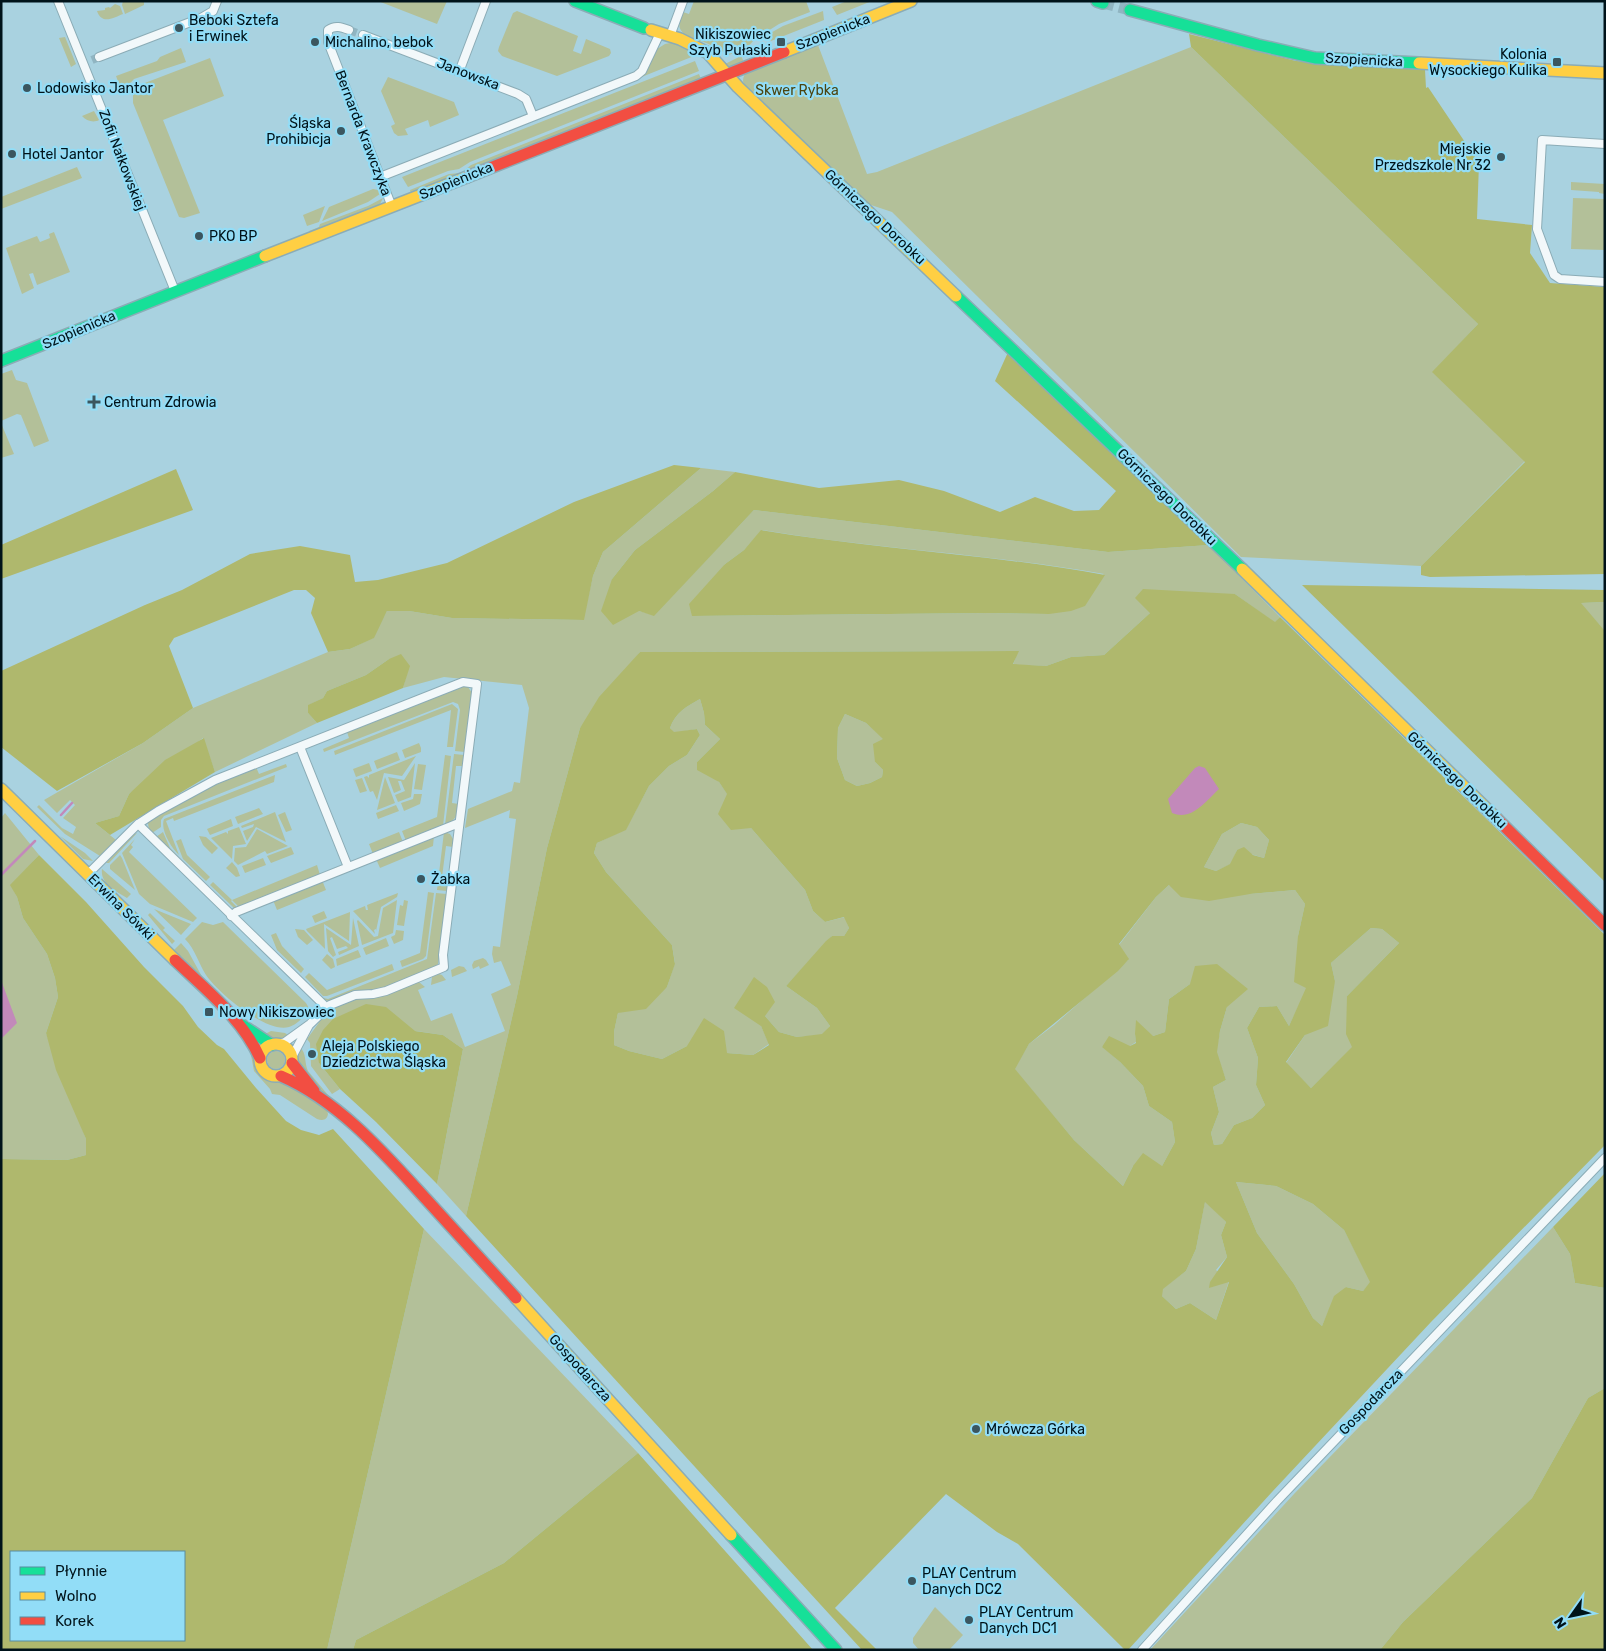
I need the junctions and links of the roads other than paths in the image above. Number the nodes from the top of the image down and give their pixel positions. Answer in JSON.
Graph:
{"nodes":[{"id":1,"x":58,"y":1,"type":"edge"},
{"id":2,"x":217,"y":1,"type":"edge"},
{"id":3,"x":486,"y":1,"type":"edge"},
{"id":4,"x":575,"y":1,"type":"edge"},
{"id":5,"x":682,"y":1,"type":"edge"},
{"id":6,"x":911,"y":1,"type":"edge"},
{"id":7,"x":1130,"y":10,"type":"tunnel mouth"},
{"id":8,"x":349,"y":30,"type":"tunnel mouth"},
{"id":9,"x":656,"y":32,"type":"junction"},
{"id":10,"x":363,"y":35,"type":"tunnel mouth"},
{"id":11,"x":83,"y":63,"type":"junction"},
{"id":12,"x":460,"y":72,"type":"junction"},
{"id":13,"x":1605,"y":73,"type":"edge"},
{"id":14,"x":725,"y":74,"type":"junction"},
{"id":15,"x":533,"y":116,"type":"junction"},
{"id":16,"x":1605,"y":144,"type":"edge"},
{"id":17,"x":380,"y":177,"type":"junction"},
{"id":18,"x":392,"y":207,"type":"junction"},
{"id":19,"x":1605,"y":282,"type":"edge"},
{"id":20,"x":175,"y":291,"type":"junction"},
{"id":21,"x":1,"y":361,"type":"edge"},
{"id":22,"x":300,"y":747,"type":"junction"},
{"id":23,"x":1,"y":789,"type":"edge"},
{"id":24,"x":459,"y":823,"type":"junction"},
{"id":25,"x":138,"y":824,"type":"junction"},
{"id":26,"x":348,"y":867,"type":"junction"},
{"id":27,"x":88,"y":874,"type":"junction"},
{"id":28,"x":232,"y":916,"type":"junction"},
{"id":29,"x":1605,"y":925,"type":"edge"},
{"id":30,"x":326,"y":1007,"type":"junction"},
{"id":31,"x":240,"y":1024,"type":"junction"},
{"id":32,"x":310,"y":1024,"type":"junction"},
{"id":33,"x":275,"y":1044,"type":"junction"},
{"id":34,"x":260,"y":1058,"type":"junction"},
{"id":35,"x":292,"y":1060,"type":"junction"},
{"id":36,"x":281,"y":1076,"type":"junction"},
{"id":37,"x":316,"y":1094,"type":"junction"},
{"id":38,"x":1605,"y":1158,"type":"edge"},
{"id":39,"x":836,"y":1650,"type":"edge"},
{"id":40,"x":1142,"y":1650,"type":"edge"}],
"edges":[{"from":1,"to":11,"type":"street","name":"Zofii Nałkowskiej"},
{"from":2,"to":11,"type":"street"},
{"from":3,"to":12,"type":"street"},
{"from":4,"to":9,"type":"street","name":"Górniczego Dorobku"},
{"from":5,"to":9,"type":"street"},
{"from":6,"to":14,"type":"street","name":"Szopienicka"},
{"from":7,"to":13,"type":"street","name":"Szopienicka"},
{"from":8,"to":17,"type":"street","name":"Bernarda Krawczyka"},
{"from":9,"to":14,"type":"street","name":"Górniczego Dorobku"},
{"from":9,"to":15,"type":"street"},
{"from":10,"to":12,"type":"street","name":"Janowska"},
{"from":11,"to":20,"type":"street","name":"Zofii Nałkowskiej"},
{"from":12,"to":15,"type":"street","name":"Janowska"},
{"from":14,"to":18,"type":"street","name":"Szopienicka"},
{"from":14,"to":29,"type":"street","name":"Górniczego Dorobku"},
{"from":15,"to":17,"type":"street"},
{"from":16,"to":19,"type":"street"},
{"from":17,"to":18,"type":"street","name":"Bernarda Krawczyka"},
{"from":18,"to":20,"type":"street","name":"Szopienicka"},
{"from":20,"to":21,"type":"street","name":"Szopienicka"},
{"from":22,"to":24,"type":"street"},
{"from":22,"to":25,"type":"street"},
{"from":22,"to":26,"type":"street"},
{"from":23,"to":27,"type":"street","name":"Erwina Sówki"},
{"from":24,"to":26,"type":"street"},
{"from":24,"to":30,"type":"street"},
{"from":25,"to":27,"type":"street"},
{"from":25,"to":28,"type":"street"},
{"from":26,"to":28,"type":"street"},
{"from":27,"to":31,"type":"street","name":"Erwina Sówki"},
{"from":28,"to":30,"type":"street"},
{"from":30,"to":32,"type":"street"},
{"from":31,"to":33,"type":"street","name":"Erwina Sówki"},
{"from":31,"to":34,"type":"street","name":"Erwina Sówki"},
{"from":32,"to":33,"type":"street"},
{"from":32,"to":35,"type":"street"},
{"from":33,"to":34,"type":"street"},
{"from":33,"to":35,"type":"street"},
{"from":34,"to":36,"type":"street"},
{"from":35,"to":36,"type":"street"},
{"from":35,"to":37,"type":"street","name":"Gospodarcza"},
{"from":36,"to":37,"type":"street","name":"Gospodarcza"},
{"from":37,"to":39,"type":"street","name":"Gospodarcza"},
{"from":38,"to":40,"type":"street","name":"Gospodarcza"}]}
